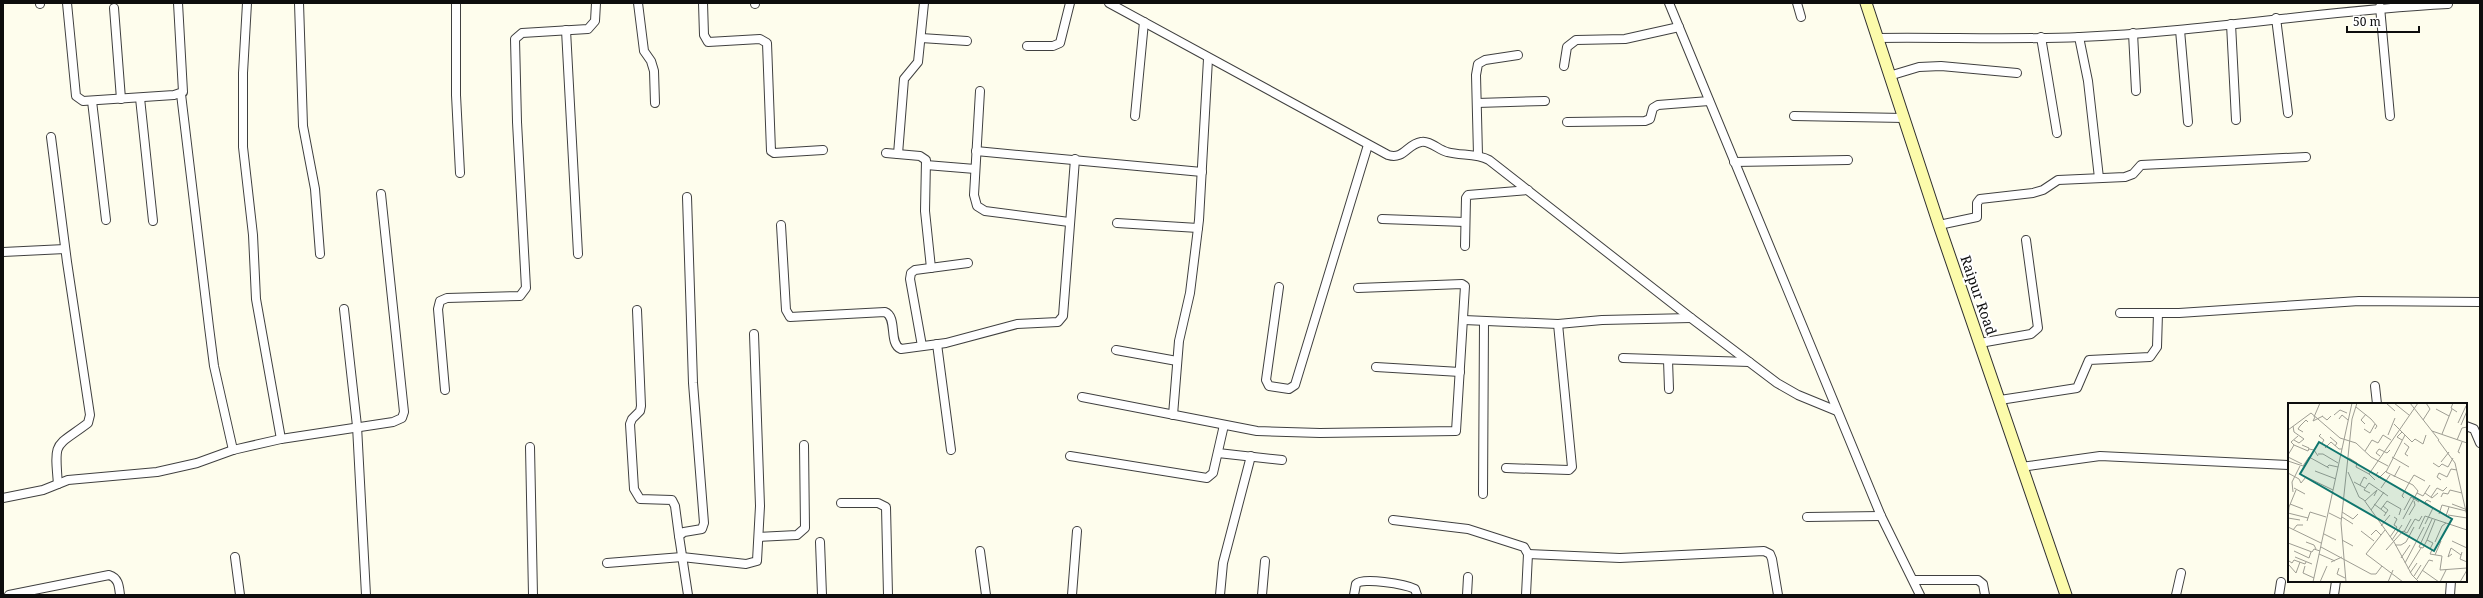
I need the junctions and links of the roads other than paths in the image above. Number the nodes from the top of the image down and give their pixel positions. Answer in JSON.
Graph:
{"nodes":[{"id":1,"x":67,"y":3,"type":"edge"},
{"id":2,"x":178,"y":3,"type":"edge"},
{"id":3,"x":247,"y":3,"type":"edge"},
{"id":4,"x":299,"y":3,"type":"edge"},
{"id":5,"x":456,"y":3,"type":"edge"},
{"id":6,"x":596,"y":3,"type":"edge"},
{"id":7,"x":638,"y":3,"type":"edge"},
{"id":8,"x":703,"y":3,"type":"edge"},
{"id":9,"x":924,"y":3,"type":"edge"},
{"id":10,"x":1070,"y":3,"type":"edge"},
{"id":11,"x":1109,"y":3,"type":"edge"},
{"id":12,"x":1669,"y":3,"type":"edge"},
{"id":13,"x":1798,"y":3,"type":"edge"},
{"id":14,"x":1866,"y":3,"type":"edge"},
{"id":15,"x":2448,"y":4,"type":"edge"},
{"id":16,"x":1119,"y":6,"type":"edge"},
{"id":17,"x":2376,"y":6,"type":"edge"},
{"id":18,"x":114,"y":8,"type":"dead end"},
{"id":19,"x":1801,"y":17,"type":"dead end"},
{"id":20,"x":2276,"y":18,"type":"junction"},
{"id":21,"x":1144,"y":22,"type":"junction"},
{"id":22,"x":2231,"y":24,"type":"junction"},
{"id":23,"x":1679,"y":27,"type":"junction"},
{"id":24,"x":566,"y":30,"type":"junction"},
{"id":25,"x":2180,"y":30,"type":"junction"},
{"id":26,"x":2133,"y":33,"type":"junction"},
{"id":27,"x":2041,"y":37,"type":"junction"},
{"id":28,"x":2079,"y":37,"type":"junction"},
{"id":29,"x":921,"y":38,"type":"junction"},
{"id":30,"x":1877,"y":38,"type":"junction"},
{"id":31,"x":967,"y":40,"type":"dead end"},
{"id":32,"x":1027,"y":46,"type":"dead end"},
{"id":33,"x":1518,"y":55,"type":"dead end"},
{"id":34,"x":1208,"y":59,"type":"junction"},
{"id":35,"x":1564,"y":66,"type":"dead end"},
{"id":36,"x":2017,"y":73,"type":"dead end"},
{"id":37,"x":1889,"y":76,"type":"junction"},
{"id":38,"x":980,"y":90,"type":"dead end"},
{"id":39,"x":2136,"y":91,"type":"dead end"},
{"id":40,"x":180,"y":94,"type":"junction"},
{"id":41,"x":140,"y":98,"type":"junction"},
{"id":42,"x":121,"y":99,"type":"junction"},
{"id":43,"x":92,"y":100,"type":"junction"},
{"id":44,"x":1545,"y":101,"type":"dead end"},
{"id":45,"x":1710,"y":101,"type":"junction"},
{"id":46,"x":655,"y":103,"type":"dead end"},
{"id":47,"x":1477,"y":103,"type":"junction"},
{"id":48,"x":2288,"y":113,"type":"dead end"},
{"id":49,"x":1135,"y":116,"type":"dead end"},
{"id":50,"x":1794,"y":116,"type":"dead end"},
{"id":51,"x":2390,"y":116,"type":"dead end"},
{"id":52,"x":1904,"y":118,"type":"junction"},
{"id":53,"x":2236,"y":120,"type":"dead end"},
{"id":54,"x":1567,"y":122,"type":"dead end"},
{"id":55,"x":2188,"y":122,"type":"dead end"},
{"id":56,"x":2057,"y":133,"type":"dead end"},
{"id":57,"x":51,"y":138,"type":"dead end"},
{"id":58,"x":1368,"y":145,"type":"junction"},
{"id":59,"x":823,"y":150,"type":"dead end"},
{"id":60,"x":976,"y":151,"type":"junction"},
{"id":61,"x":886,"y":153,"type":"dead end"},
{"id":62,"x":898,"y":154,"type":"junction"},
{"id":63,"x":1478,"y":155,"type":"junction"},
{"id":64,"x":2306,"y":157,"type":"dead end"},
{"id":65,"x":1075,"y":159,"type":"junction"},
{"id":66,"x":1848,"y":160,"type":"dead end"},
{"id":67,"x":1734,"y":162,"type":"junction"},
{"id":68,"x":926,"y":165,"type":"junction"},
{"id":69,"x":976,"y":169,"type":"junction"},
{"id":70,"x":1202,"y":172,"type":"junction"},
{"id":71,"x":460,"y":173,"type":"dead end"},
{"id":72,"x":2099,"y":178,"type":"junction"},
{"id":73,"x":1528,"y":190,"type":"junction"},
{"id":74,"x":381,"y":194,"type":"dead end"},
{"id":75,"x":687,"y":197,"type":"dead end"},
{"id":76,"x":1382,"y":219,"type":"dead end"},
{"id":77,"x":106,"y":220,"type":"dead end"},
{"id":78,"x":153,"y":221,"type":"dead end"},
{"id":79,"x":1069,"y":222,"type":"junction"},
{"id":80,"x":1465,"y":222,"type":"junction"},
{"id":81,"x":1117,"y":223,"type":"dead end"},
{"id":82,"x":781,"y":225,"type":"dead end"},
{"id":83,"x":1939,"y":225,"type":"junction"},
{"id":84,"x":1198,"y":228,"type":"junction"},
{"id":85,"x":2026,"y":240,"type":"dead end"},
{"id":86,"x":1466,"y":246,"type":"dead end"},
{"id":87,"x":65,"y":249,"type":"junction"},
{"id":88,"x":3,"y":252,"type":"edge"},
{"id":89,"x":320,"y":254,"type":"dead end"},
{"id":90,"x":578,"y":254,"type":"dead end"},
{"id":91,"x":968,"y":263,"type":"dead end"},
{"id":92,"x":931,"y":268,"type":"junction"},
{"id":93,"x":1279,"y":288,"type":"dead end"},
{"id":94,"x":1358,"y":288,"type":"dead end"},
{"id":95,"x":2480,"y":302,"type":"edge"},
{"id":96,"x":344,"y":309,"type":"dead end"},
{"id":97,"x":637,"y":310,"type":"dead end"},
{"id":98,"x":2120,"y":313,"type":"dead end"},
{"id":99,"x":2158,"y":313,"type":"junction"},
{"id":100,"x":1691,"y":318,"type":"junction"},
{"id":101,"x":1464,"y":320,"type":"junction"},
{"id":102,"x":1484,"y":322,"type":"junction"},
{"id":103,"x":1558,"y":324,"type":"junction"},
{"id":104,"x":754,"y":334,"type":"dead end"},
{"id":105,"x":1980,"y":343,"type":"junction"},
{"id":106,"x":937,"y":344,"type":"junction"},
{"id":107,"x":922,"y":346,"type":"junction"},
{"id":108,"x":1116,"y":350,"type":"dead end"},
{"id":109,"x":1622,"y":358,"type":"dead end"},
{"id":110,"x":1668,"y":360,"type":"junction"},
{"id":111,"x":1177,"y":361,"type":"junction"},
{"id":112,"x":1749,"y":362,"type":"junction"},
{"id":113,"x":1376,"y":367,"type":"dead end"},
{"id":114,"x":1460,"y":372,"type":"junction"},
{"id":115,"x":2375,"y":386,"type":"dead end"},
{"id":116,"x":1669,"y":389,"type":"dead end"},
{"id":117,"x":444,"y":390,"type":"dead end"},
{"id":118,"x":1082,"y":396,"type":"dead end"},
{"id":119,"x":2000,"y":400,"type":"junction"},
{"id":120,"x":2377,"y":403,"type":"edge"},
{"id":121,"x":1837,"y":411,"type":"junction"},
{"id":122,"x":1173,"y":414,"type":"junction"},
{"id":123,"x":1224,"y":425,"type":"junction"},
{"id":124,"x":357,"y":426,"type":"junction"},
{"id":125,"x":2467,"y":426,"type":"edge"},
{"id":126,"x":281,"y":439,"type":"junction"},
{"id":127,"x":2480,"y":443,"type":"edge"},
{"id":128,"x":804,"y":445,"type":"dead end"},
{"id":129,"x":530,"y":447,"type":"dead end"},
{"id":130,"x":233,"y":450,"type":"junction"},
{"id":131,"x":951,"y":450,"type":"dead end"},
{"id":132,"x":1218,"y":452,"type":"junction"},
{"id":133,"x":1070,"y":456,"type":"dead end"},
{"id":134,"x":1250,"y":456,"type":"junction"},
{"id":135,"x":1282,"y":460,"type":"dead end"},
{"id":136,"x":2288,"y":465,"type":"edge"},
{"id":137,"x":2021,"y":467,"type":"junction"},
{"id":138,"x":1506,"y":468,"type":"dead end"},
{"id":139,"x":58,"y":484,"type":"junction"},
{"id":140,"x":1483,"y":494,"type":"dead end"},
{"id":141,"x":3,"y":498,"type":"edge"},
{"id":142,"x":841,"y":503,"type":"dead end"},
{"id":143,"x":1881,"y":516,"type":"junction"},
{"id":144,"x":1807,"y":517,"type":"dead end"},
{"id":145,"x":1393,"y":520,"type":"dead end"},
{"id":146,"x":1077,"y":531,"type":"dead end"},
{"id":147,"x":679,"y":536,"type":"junction"},
{"id":148,"x":759,"y":537,"type":"junction"},
{"id":149,"x":820,"y":542,"type":"dead end"},
{"id":150,"x":980,"y":551,"type":"dead end"},
{"id":151,"x":1528,"y":554,"type":"junction"},
{"id":152,"x":235,"y":557,"type":"dead end"},
{"id":153,"x":682,"y":557,"type":"junction"},
{"id":154,"x":1265,"y":561,"type":"dead end"},
{"id":155,"x":607,"y":563,"type":"dead end"},
{"id":156,"x":2181,"y":573,"type":"dead end"},
{"id":157,"x":1468,"y":577,"type":"dead end"},
{"id":158,"x":1914,"y":580,"type":"junction"},
{"id":159,"x":2281,"y":582,"type":"dead end"},
{"id":160,"x":2336,"y":582,"type":"edge"},
{"id":161,"x":2451,"y":582,"type":"edge"},
{"id":162,"x":9,"y":595,"type":"edge"},
{"id":163,"x":120,"y":595,"type":"edge"},
{"id":164,"x":240,"y":595,"type":"edge"},
{"id":165,"x":366,"y":595,"type":"edge"},
{"id":166,"x":532,"y":595,"type":"edge"},
{"id":167,"x":688,"y":595,"type":"edge"},
{"id":168,"x":822,"y":595,"type":"edge"},
{"id":169,"x":888,"y":595,"type":"edge"},
{"id":170,"x":986,"y":595,"type":"edge"},
{"id":171,"x":1072,"y":595,"type":"edge"},
{"id":172,"x":1220,"y":595,"type":"edge"},
{"id":173,"x":1262,"y":595,"type":"edge"},
{"id":174,"x":1354,"y":595,"type":"edge"},
{"id":175,"x":1417,"y":595,"type":"edge"},
{"id":176,"x":1467,"y":595,"type":"edge"},
{"id":177,"x":1526,"y":595,"type":"edge"},
{"id":178,"x":1778,"y":595,"type":"edge"},
{"id":179,"x":1920,"y":595,"type":"edge"},
{"id":180,"x":1985,"y":595,"type":"edge"},
{"id":181,"x":2066,"y":595,"type":"edge"},
{"id":182,"x":2176,"y":595,"type":"edge"},
{"id":183,"x":2279,"y":595,"type":"edge"},
{"id":184,"x":2334,"y":595,"type":"edge"},
{"id":185,"x":2450,"y":595,"type":"edge"}],
"edges":[{"from":1,"to":43,"type":"street"},
{"from":2,"to":40,"type":"street"},
{"from":3,"to":126,"type":"street"},
{"from":4,"to":89,"type":"street"},
{"from":5,"to":71,"type":"street"},
{"from":6,"to":24,"type":"street"},
{"from":7,"to":46,"type":"street"},
{"from":8,"to":59,"type":"street"},
{"from":9,"to":29,"type":"street"},
{"from":10,"to":32,"type":"street"},
{"from":11,"to":16,"type":"street"},
{"from":12,"to":23,"type":"street"},
{"from":13,"to":19,"type":"street"},
{"from":14,"to":30,"type":"main road","name":"Raipur Road"},
{"from":15,"to":17,"type":"street"},
{"from":16,"to":21,"type":"street"},
{"from":17,"to":20,"type":"street"},
{"from":17,"to":51,"type":"street"},
{"from":18,"to":42,"type":"street"},
{"from":20,"to":22,"type":"street"},
{"from":20,"to":48,"type":"street"},
{"from":21,"to":34,"type":"street"},
{"from":21,"to":49,"type":"street"},
{"from":22,"to":25,"type":"street"},
{"from":22,"to":53,"type":"street"},
{"from":23,"to":35,"type":"street"},
{"from":23,"to":45,"type":"street"},
{"from":24,"to":90,"type":"street"},
{"from":24,"to":117,"type":"street"},
{"from":25,"to":26,"type":"street"},
{"from":25,"to":55,"type":"street"},
{"from":26,"to":28,"type":"street"},
{"from":26,"to":39,"type":"street"},
{"from":27,"to":28,"type":"street"},
{"from":27,"to":30,"type":"street"},
{"from":27,"to":56,"type":"street"},
{"from":28,"to":72,"type":"street"},
{"from":29,"to":31,"type":"street"},
{"from":29,"to":62,"type":"street"},
{"from":30,"to":37,"type":"main road","name":"Raipur Road"},
{"from":33,"to":47,"type":"street"},
{"from":34,"to":58,"type":"street"},
{"from":34,"to":70,"type":"street"},
{"from":36,"to":37,"type":"street"},
{"from":37,"to":52,"type":"main road","name":"Raipur Road"},
{"from":38,"to":60,"type":"street"},
{"from":40,"to":41,"type":"street"},
{"from":40,"to":130,"type":"street"},
{"from":41,"to":42,"type":"street"},
{"from":41,"to":78,"type":"street"},
{"from":42,"to":43,"type":"street"},
{"from":43,"to":77,"type":"street"},
{"from":44,"to":47,"type":"street"},
{"from":45,"to":54,"type":"street"},
{"from":45,"to":67,"type":"street"},
{"from":47,"to":63,"type":"street"},
{"from":50,"to":52,"type":"street"},
{"from":52,"to":83,"type":"main road","name":"Raipur Road"},
{"from":57,"to":87,"type":"street"},
{"from":58,"to":63,"type":"street"},
{"from":58,"to":93,"type":"street"},
{"from":60,"to":65,"type":"street"},
{"from":60,"to":69,"type":"street"},
{"from":61,"to":62,"type":"street"},
{"from":62,"to":68,"type":"street"},
{"from":63,"to":73,"type":"street"},
{"from":64,"to":72,"type":"street"},
{"from":65,"to":70,"type":"street"},
{"from":65,"to":79,"type":"street"},
{"from":66,"to":67,"type":"street"},
{"from":67,"to":121,"type":"street"},
{"from":68,"to":69,"type":"street"},
{"from":68,"to":92,"type":"street"},
{"from":69,"to":79,"type":"street"},
{"from":70,"to":84,"type":"street"},
{"from":72,"to":83,"type":"street"},
{"from":73,"to":80,"type":"street"},
{"from":73,"to":100,"type":"street"},
{"from":74,"to":124,"type":"street"},
{"from":75,"to":147,"type":"street"},
{"from":76,"to":80,"type":"street"},
{"from":79,"to":106,"type":"street"},
{"from":80,"to":86,"type":"street"},
{"from":81,"to":84,"type":"street"},
{"from":82,"to":107,"type":"street"},
{"from":83,"to":105,"type":"main road","name":"Raipur Road"},
{"from":84,"to":111,"type":"street"},
{"from":85,"to":105,"type":"street"},
{"from":87,"to":88,"type":"street"},
{"from":87,"to":139,"type":"street"},
{"from":91,"to":92,"type":"street"},
{"from":92,"to":107,"type":"street"},
{"from":94,"to":101,"type":"street"},
{"from":95,"to":99,"type":"street"},
{"from":96,"to":124,"type":"street"},
{"from":97,"to":147,"type":"street"},
{"from":98,"to":99,"type":"street"},
{"from":99,"to":119,"type":"street"},
{"from":100,"to":103,"type":"street"},
{"from":100,"to":112,"type":"street"},
{"from":101,"to":102,"type":"street"},
{"from":101,"to":114,"type":"street"},
{"from":102,"to":103,"type":"street"},
{"from":102,"to":140,"type":"street"},
{"from":103,"to":138,"type":"street"},
{"from":104,"to":148,"type":"street"},
{"from":105,"to":119,"type":"main road","name":"Raipur Road"},
{"from":106,"to":107,"type":"street"},
{"from":106,"to":131,"type":"street"},
{"from":108,"to":111,"type":"street"},
{"from":109,"to":110,"type":"street"},
{"from":110,"to":112,"type":"street"},
{"from":110,"to":116,"type":"street"},
{"from":111,"to":122,"type":"street"},
{"from":112,"to":121,"type":"street"},
{"from":113,"to":114,"type":"street"},
{"from":114,"to":123,"type":"street"},
{"from":115,"to":120,"type":"street"},
{"from":118,"to":122,"type":"street"},
{"from":119,"to":137,"type":"main road","name":"Raipur Road"},
{"from":121,"to":143,"type":"street"},
{"from":122,"to":123,"type":"street"},
{"from":123,"to":132,"type":"street"},
{"from":124,"to":126,"type":"street"},
{"from":124,"to":165,"type":"street"},
{"from":125,"to":127,"type":"street"},
{"from":126,"to":130,"type":"street"},
{"from":128,"to":148,"type":"street"},
{"from":129,"to":166,"type":"street"},
{"from":130,"to":139,"type":"street"},
{"from":132,"to":133,"type":"street"},
{"from":132,"to":134,"type":"street"},
{"from":134,"to":135,"type":"street"},
{"from":134,"to":172,"type":"street"},
{"from":136,"to":137,"type":"street"},
{"from":137,"to":181,"type":"main road","name":"Raipur Road"},
{"from":139,"to":141,"type":"street"},
{"from":142,"to":169,"type":"street"},
{"from":143,"to":144,"type":"street"},
{"from":143,"to":158,"type":"street"},
{"from":145,"to":151,"type":"street"},
{"from":146,"to":171,"type":"street"},
{"from":147,"to":153,"type":"street"},
{"from":148,"to":153,"type":"street"},
{"from":149,"to":168,"type":"street"},
{"from":150,"to":170,"type":"street"},
{"from":151,"to":177,"type":"street"},
{"from":151,"to":178,"type":"street"},
{"from":152,"to":164,"type":"street"},
{"from":153,"to":155,"type":"street"},
{"from":153,"to":167,"type":"street"},
{"from":154,"to":173,"type":"street"},
{"from":156,"to":182,"type":"street"},
{"from":157,"to":176,"type":"street"},
{"from":158,"to":179,"type":"street"},
{"from":158,"to":180,"type":"street"},
{"from":159,"to":183,"type":"street"},
{"from":160,"to":184,"type":"street"},
{"from":161,"to":185,"type":"street"},
{"from":162,"to":163,"type":"street"},
{"from":174,"to":175,"type":"street"}]}
